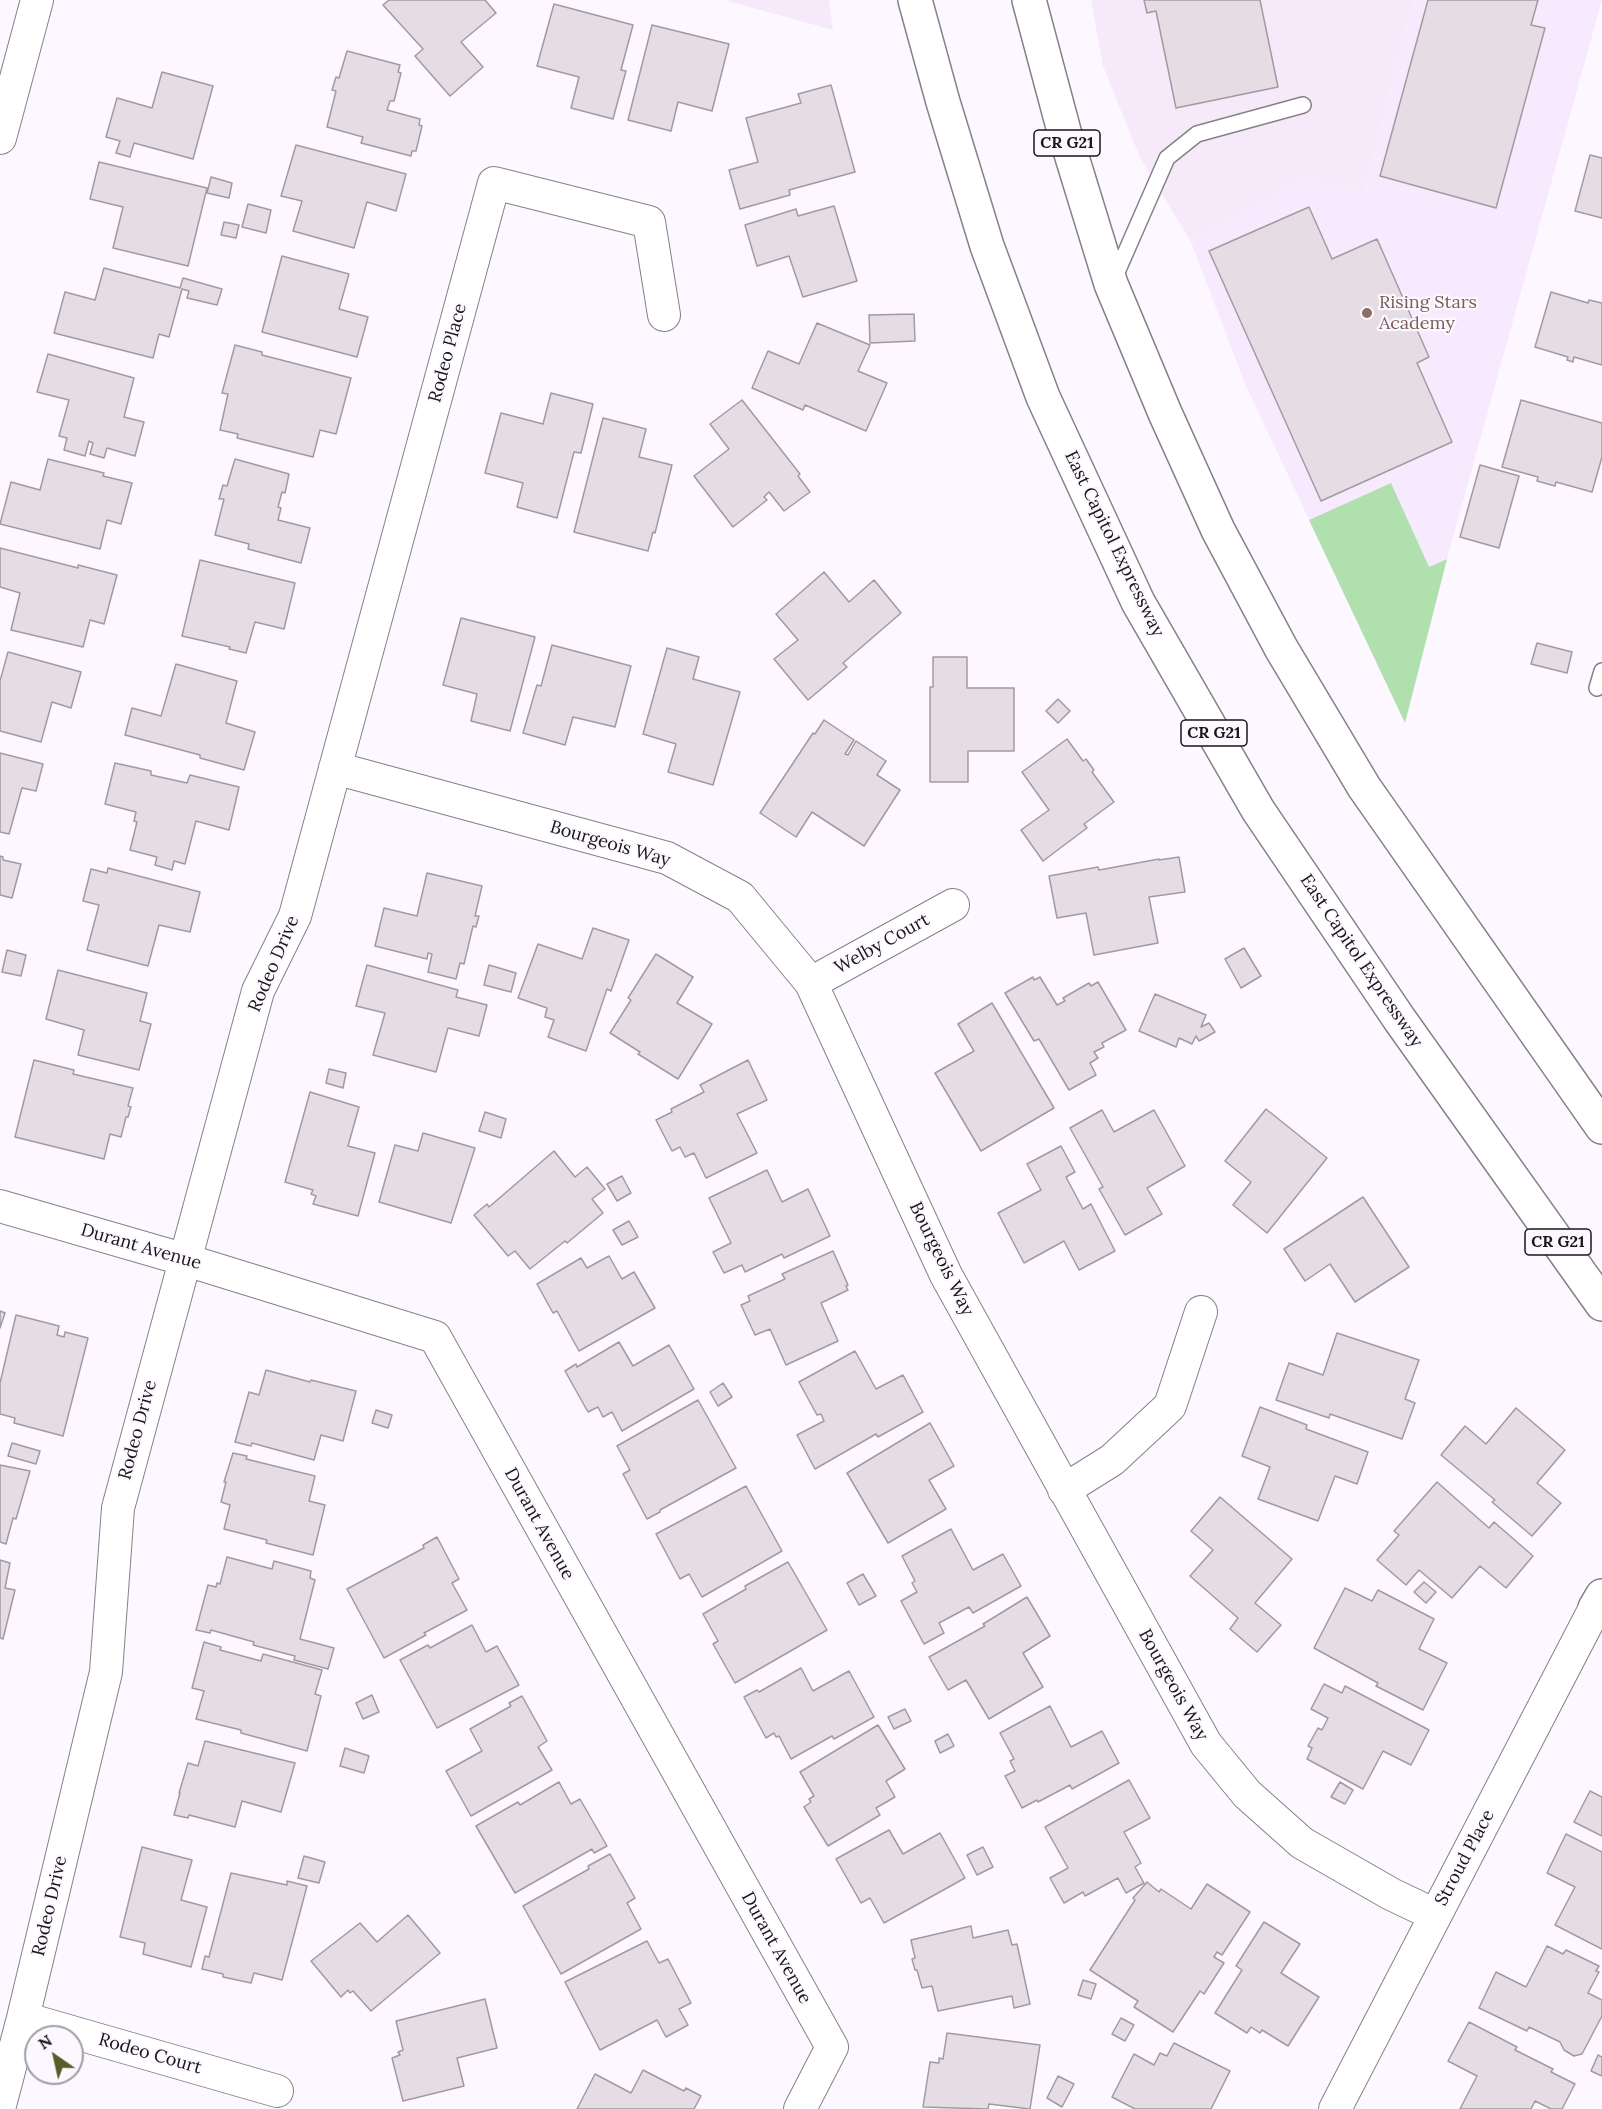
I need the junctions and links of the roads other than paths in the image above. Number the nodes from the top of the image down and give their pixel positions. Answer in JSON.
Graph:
{"nodes":[{"id":1,"x":37,"y":0,"type":"edge"},
{"id":2,"x":915,"y":0,"type":"edge"},
{"id":3,"x":1029,"y":0,"type":"edge"},
{"id":4,"x":1303,"y":105,"type":"dead end"},
{"id":5,"x":0,"y":138,"type":"edge"},
{"id":6,"x":1111,"y":284,"type":"junction"},
{"id":7,"x":664,"y":315,"type":"dead end"},
{"id":8,"x":1602,"y":671,"type":"edge"},
{"id":9,"x":1597,"y":688,"type":"dead end"},
{"id":10,"x":335,"y":768,"type":"junction"},
{"id":11,"x":953,"y":906,"type":"dead end"},
{"id":12,"x":811,"y":983,"type":"junction"},
{"id":13,"x":1602,"y":1127,"type":"edge"},
{"id":14,"x":0,"y":1206,"type":"edge"},
{"id":15,"x":186,"y":1260,"type":"junction"},
{"id":16,"x":1602,"y":1304,"type":"edge"},
{"id":17,"x":1201,"y":1312,"type":"dead end"},
{"id":18,"x":1064,"y":1490,"type":"junction"},
{"id":19,"x":1600,"y":1604,"type":"edge"},
{"id":20,"x":1435,"y":1915,"type":"junction"},
{"id":21,"x":23,"y":2018,"type":"junction"},
{"id":22,"x":277,"y":2091,"type":"dead end"},
{"id":23,"x":0,"y":2105,"type":"edge"},
{"id":24,"x":800,"y":2109,"type":"edge"},
{"id":25,"x":1335,"y":2109,"type":"edge"}],
"edges":[{"from":1,"to":5,"type":"street"},
{"from":2,"to":16,"type":"highway","name":"East Capitol Expressway","number":"CR G21"},
{"from":3,"to":6,"type":"highway","number":"CR G21"},
{"from":4,"to":6,"type":"lane"},
{"from":6,"to":13,"type":"highway","number":"CR G21"},
{"from":7,"to":10,"type":"street","name":"Rodeo Place"},
{"from":8,"to":9,"type":"lane"},
{"from":10,"to":12,"type":"street","name":"Bourgeois Way"},
{"from":10,"to":15,"type":"street","name":"Rodeo Drive"},
{"from":11,"to":12,"type":"street","name":"Welby Court"},
{"from":12,"to":18,"type":"street","name":"Bourgeois Way"},
{"from":14,"to":15,"type":"street","name":"Durant Avenue"},
{"from":15,"to":21,"type":"street","name":"Rodeo Drive"},
{"from":15,"to":24,"type":"street","name":"Durant Avenue"},
{"from":17,"to":18,"type":"street"},
{"from":18,"to":20,"type":"street","name":"Bourgeois Way"},
{"from":19,"to":20,"type":"street","name":"Stroud Place"},
{"from":20,"to":25,"type":"street","name":"Stroud Place"},
{"from":21,"to":22,"type":"street","name":"Rodeo Court"},
{"from":21,"to":23,"type":"street","name":"Rodeo Drive"}]}
